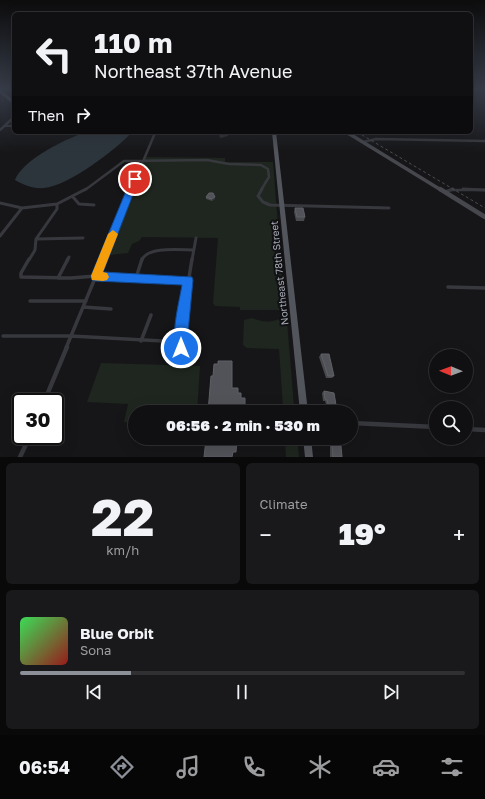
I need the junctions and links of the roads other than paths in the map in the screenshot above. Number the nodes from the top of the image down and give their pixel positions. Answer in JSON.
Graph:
{"nodes":[{"id":1,"x":12,"y":119,"type":"edge"},
{"id":2,"x":4,"y":126,"type":"junction"},
{"id":3,"x":12,"y":126,"type":"edge"},
{"id":4,"x":0,"y":130,"type":"edge"},
{"id":5,"x":154,"y":134,"type":"edge"},
{"id":6,"x":274,"y":134,"type":"edge"},
{"id":7,"x":349,"y":134,"type":"edge"},
{"id":8,"x":485,"y":141,"type":"edge"},
{"id":9,"x":363,"y":142,"type":"junction"},
{"id":10,"x":142,"y":161,"type":"junction"},
{"id":11,"x":485,"y":190,"type":"edge"},
{"id":12,"x":445,"y":192,"type":"junction"},
{"id":13,"x":74,"y":197,"type":"junction"},
{"id":14,"x":0,"y":204,"type":"edge"},
{"id":15,"x":57,"y":204,"type":"junction"},
{"id":16,"x":94,"y":205,"type":"dead end"},
{"id":17,"x":282,"y":206,"type":"junction"},
{"id":18,"x":22,"y":208,"type":"junction"},
{"id":19,"x":389,"y":208,"type":"dead end"},
{"id":20,"x":485,"y":217,"type":"edge"},
{"id":21,"x":0,"y":236,"type":"edge"},
{"id":22,"x":83,"y":238,"type":"dead end"},
{"id":23,"x":196,"y":238,"type":"dead end"},
{"id":24,"x":36,"y":239,"type":"junction"},
{"id":25,"x":194,"y":250,"type":"junction"},
{"id":26,"x":69,"y":257,"type":"dead end"},
{"id":27,"x":96,"y":276,"type":"junction"},
{"id":28,"x":58,"y":278,"type":"junction"},
{"id":29,"x":136,"y":278,"type":"junction"},
{"id":30,"x":188,"y":280,"type":"junction"},
{"id":31,"x":448,"y":287,"type":"dead end"},
{"id":32,"x":485,"y":288,"type":"edge"},
{"id":33,"x":30,"y":301,"type":"dead end"},
{"id":34,"x":86,"y":301,"type":"junction"},
{"id":35,"x":83,"y":307,"type":"junction"},
{"id":36,"x":110,"y":309,"type":"dead end"},
{"id":37,"x":151,"y":315,"type":"dead end"},
{"id":38,"x":3,"y":336,"type":"dead end"},
{"id":39,"x":71,"y":336,"type":"junction"},
{"id":40,"x":141,"y":341,"type":"junction"},
{"id":41,"x":181,"y":342,"type":"junction"},
{"id":42,"x":180,"y":361,"type":"dead end"},
{"id":43,"x":48,"y":393,"type":"edge"},
{"id":44,"x":303,"y":405,"type":"edge"},
{"id":45,"x":358,"y":423,"type":"edge"},
{"id":46,"x":429,"y":427,"type":"edge"},
{"id":47,"x":473,"y":429,"type":"edge"},
{"id":48,"x":485,"y":430,"type":"edge"},
{"id":49,"x":26,"y":445,"type":"edge"},
{"id":50,"x":308,"y":445,"type":"edge"},
{"id":51,"x":20,"y":457,"type":"edge"},
{"id":52,"x":309,"y":457,"type":"edge"}],
"edges":[{"from":1,"to":2,"type":"street"},
{"from":2,"to":3,"type":"street"},
{"from":2,"to":4,"type":"street"},
{"from":5,"to":10,"type":"street"},
{"from":6,"to":17,"type":"main road","name":"Northeast 78th Street"},
{"from":7,"to":9,"type":"main road"},
{"from":8,"to":9,"type":"street"},
{"from":9,"to":12,"type":"main road"},
{"from":10,"to":13,"type":"street"},
{"from":10,"to":17,"type":"street"},
{"from":10,"to":27,"type":"street"},
{"from":11,"to":12,"type":"street"},
{"from":12,"to":20,"type":"main road"},
{"from":13,"to":15,"type":"street"},
{"from":13,"to":16,"type":"street"},
{"from":14,"to":18,"type":"street"},
{"from":15,"to":18,"type":"street"},
{"from":15,"to":24,"type":"street"},
{"from":17,"to":19,"type":"street"},
{"from":17,"to":44,"type":"main road","name":"Northeast 78th Street"},
{"from":18,"to":21,"type":"street"},
{"from":22,"to":24,"type":"street"},
{"from":23,"to":25,"type":"street"},
{"from":24,"to":28,"type":"street"},
{"from":25,"to":29,"type":"street"},
{"from":25,"to":30,"type":"street"},
{"from":26,"to":28,"type":"street"},
{"from":27,"to":28,"type":"street"},
{"from":27,"to":29,"type":"street"},
{"from":27,"to":34,"type":"street"},
{"from":29,"to":30,"type":"street"},
{"from":30,"to":41,"type":"street"},
{"from":31,"to":32,"type":"street"},
{"from":33,"to":34,"type":"street"},
{"from":34,"to":35,"type":"street"},
{"from":35,"to":36,"type":"street"},
{"from":35,"to":39,"type":"street"},
{"from":37,"to":40,"type":"street"},
{"from":38,"to":39,"type":"street"},
{"from":39,"to":40,"type":"street"},
{"from":39,"to":43,"type":"street"},
{"from":40,"to":41,"type":"street"},
{"from":41,"to":42,"type":"street"},
{"from":45,"to":46,"type":"street"},
{"from":47,"to":48,"type":"street"},
{"from":49,"to":51,"type":"street"},
{"from":50,"to":52,"type":"main road"}]}
